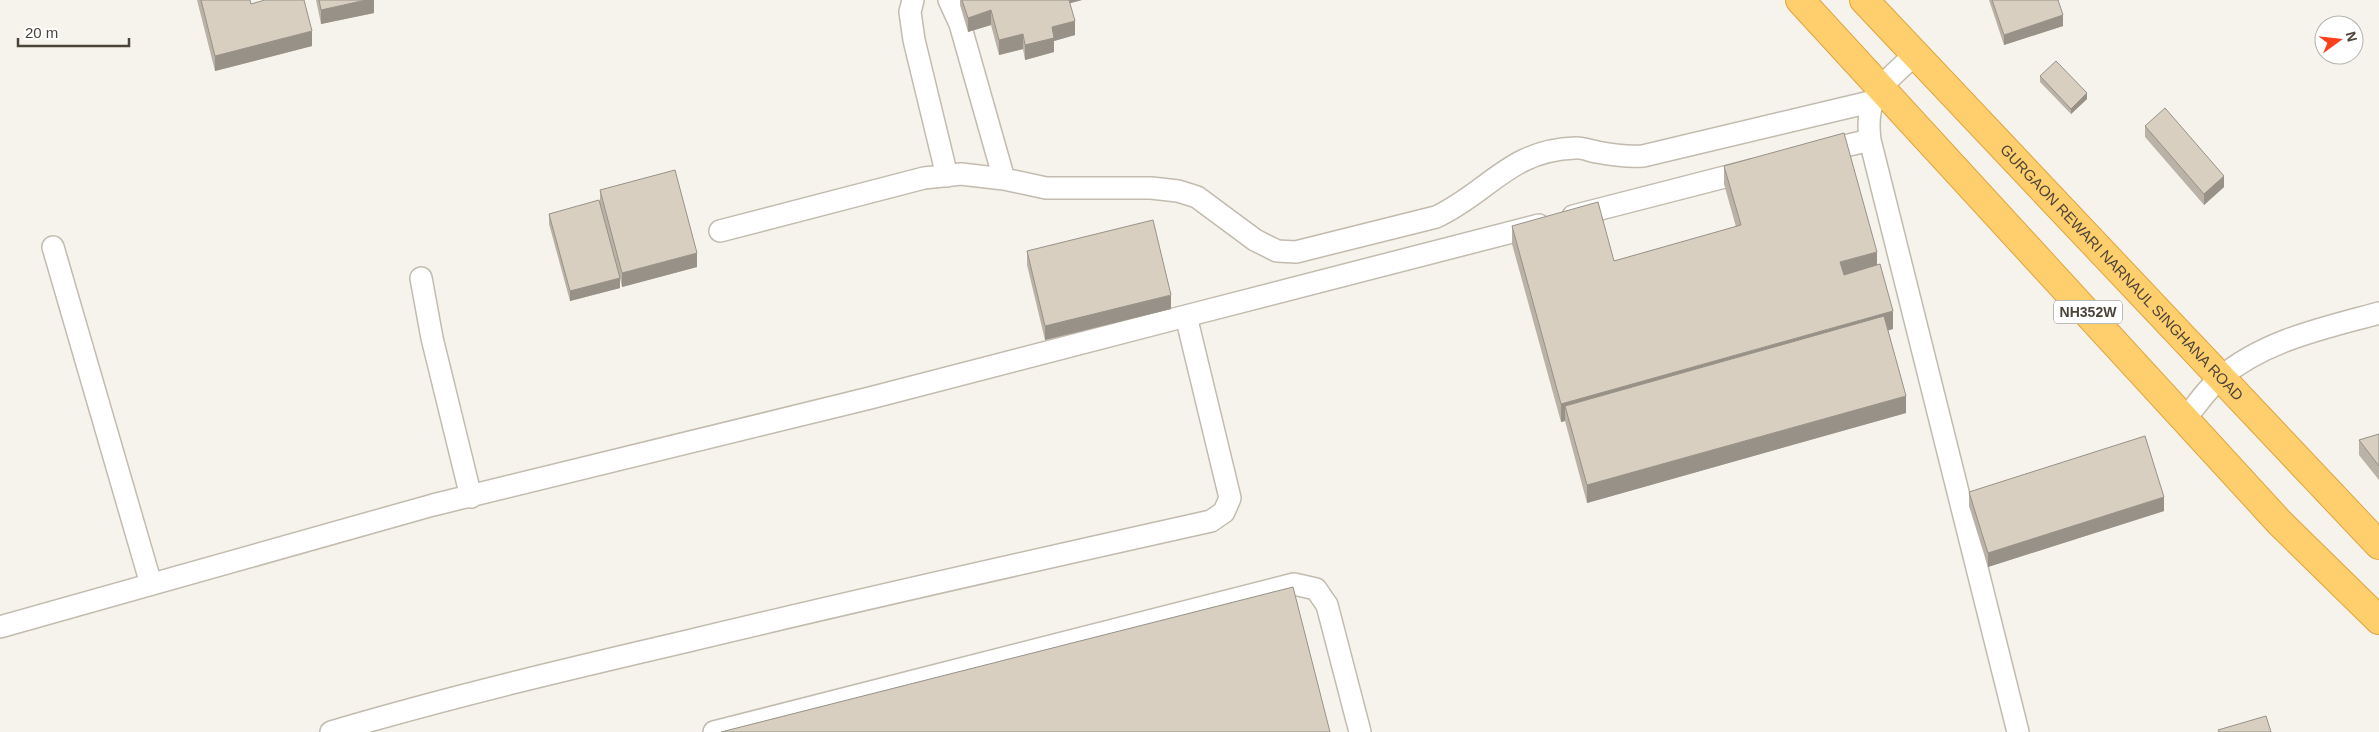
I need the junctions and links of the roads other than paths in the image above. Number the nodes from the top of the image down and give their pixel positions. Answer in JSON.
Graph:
{"nodes":[{"id":1,"x":913,"y":0,"type":"edge"},
{"id":2,"x":949,"y":0,"type":"edge"},
{"id":3,"x":1800,"y":0,"type":"edge"},
{"id":4,"x":1864,"y":0,"type":"edge"},
{"id":5,"x":1914,"y":55,"type":"junction"},
{"id":6,"x":1876,"y":95,"type":"junction"},
{"id":7,"x":1870,"y":140,"type":"junction"},
{"id":8,"x":1802,"y":157,"type":"edge"},
{"id":9,"x":1773,"y":164,"type":"edge"},
{"id":10,"x":947,"y":176,"type":"junction"},
{"id":11,"x":1004,"y":179,"type":"junction"},
{"id":12,"x":720,"y":231,"type":"dead end"},
{"id":13,"x":53,"y":247,"type":"dead end"},
{"id":14,"x":421,"y":278,"type":"dead end"},
{"id":15,"x":2379,"y":313,"type":"edge"},
{"id":16,"x":1186,"y":316,"type":"junction"},
{"id":17,"x":2220,"y":378,"type":"junction"},
{"id":18,"x":2185,"y":419,"type":"junction"},
{"id":19,"x":471,"y":497,"type":"junction"},
{"id":20,"x":2379,"y":545,"type":"edge"},
{"id":21,"x":151,"y":584,"type":"junction"},
{"id":22,"x":2379,"y":620,"type":"edge"},
{"id":23,"x":0,"y":627,"type":"edge"},
{"id":24,"x":331,"y":732,"type":"edge"},
{"id":25,"x":714,"y":732,"type":"edge"},
{"id":26,"x":1360,"y":732,"type":"edge"},
{"id":27,"x":2018,"y":732,"type":"edge"}],
"edges":[{"from":1,"to":10,"type":"lane"},
{"from":2,"to":11,"type":"lane"},
{"from":3,"to":6,"type":"highway","number":"NH352W"},
{"from":4,"to":5,"type":"highway","name":"GURGAON REWARI NARNAUL SINGHANA ROAD","number":"NH352W"},
{"from":5,"to":6,"type":"lane"},
{"from":5,"to":17,"type":"highway","name":"GURGAON REWARI NARNAUL SINGHANA ROAD","number":"NH352W"},
{"from":6,"to":7,"type":"lane"},
{"from":6,"to":11,"type":"lane"},
{"from":6,"to":18,"type":"highway","number":"NH352W"},
{"from":7,"to":8,"type":"lane"},
{"from":7,"to":27,"type":"lane"},
{"from":9,"to":16,"type":"lane"},
{"from":10,"to":11,"type":"lane"},
{"from":10,"to":12,"type":"lane"},
{"from":13,"to":21,"type":"lane"},
{"from":14,"to":19,"type":"lane"},
{"from":15,"to":17,"type":"lane"},
{"from":16,"to":19,"type":"lane"},
{"from":16,"to":24,"type":"lane"},
{"from":17,"to":18,"type":"lane"},
{"from":17,"to":20,"type":"highway","name":"GURGAON REWARI NARNAUL SINGHANA ROAD","number":"NH352W"},
{"from":18,"to":22,"type":"highway","number":"NH352W"},
{"from":19,"to":21,"type":"lane"},
{"from":21,"to":23,"type":"lane"},
{"from":25,"to":26,"type":"lane"}]}
